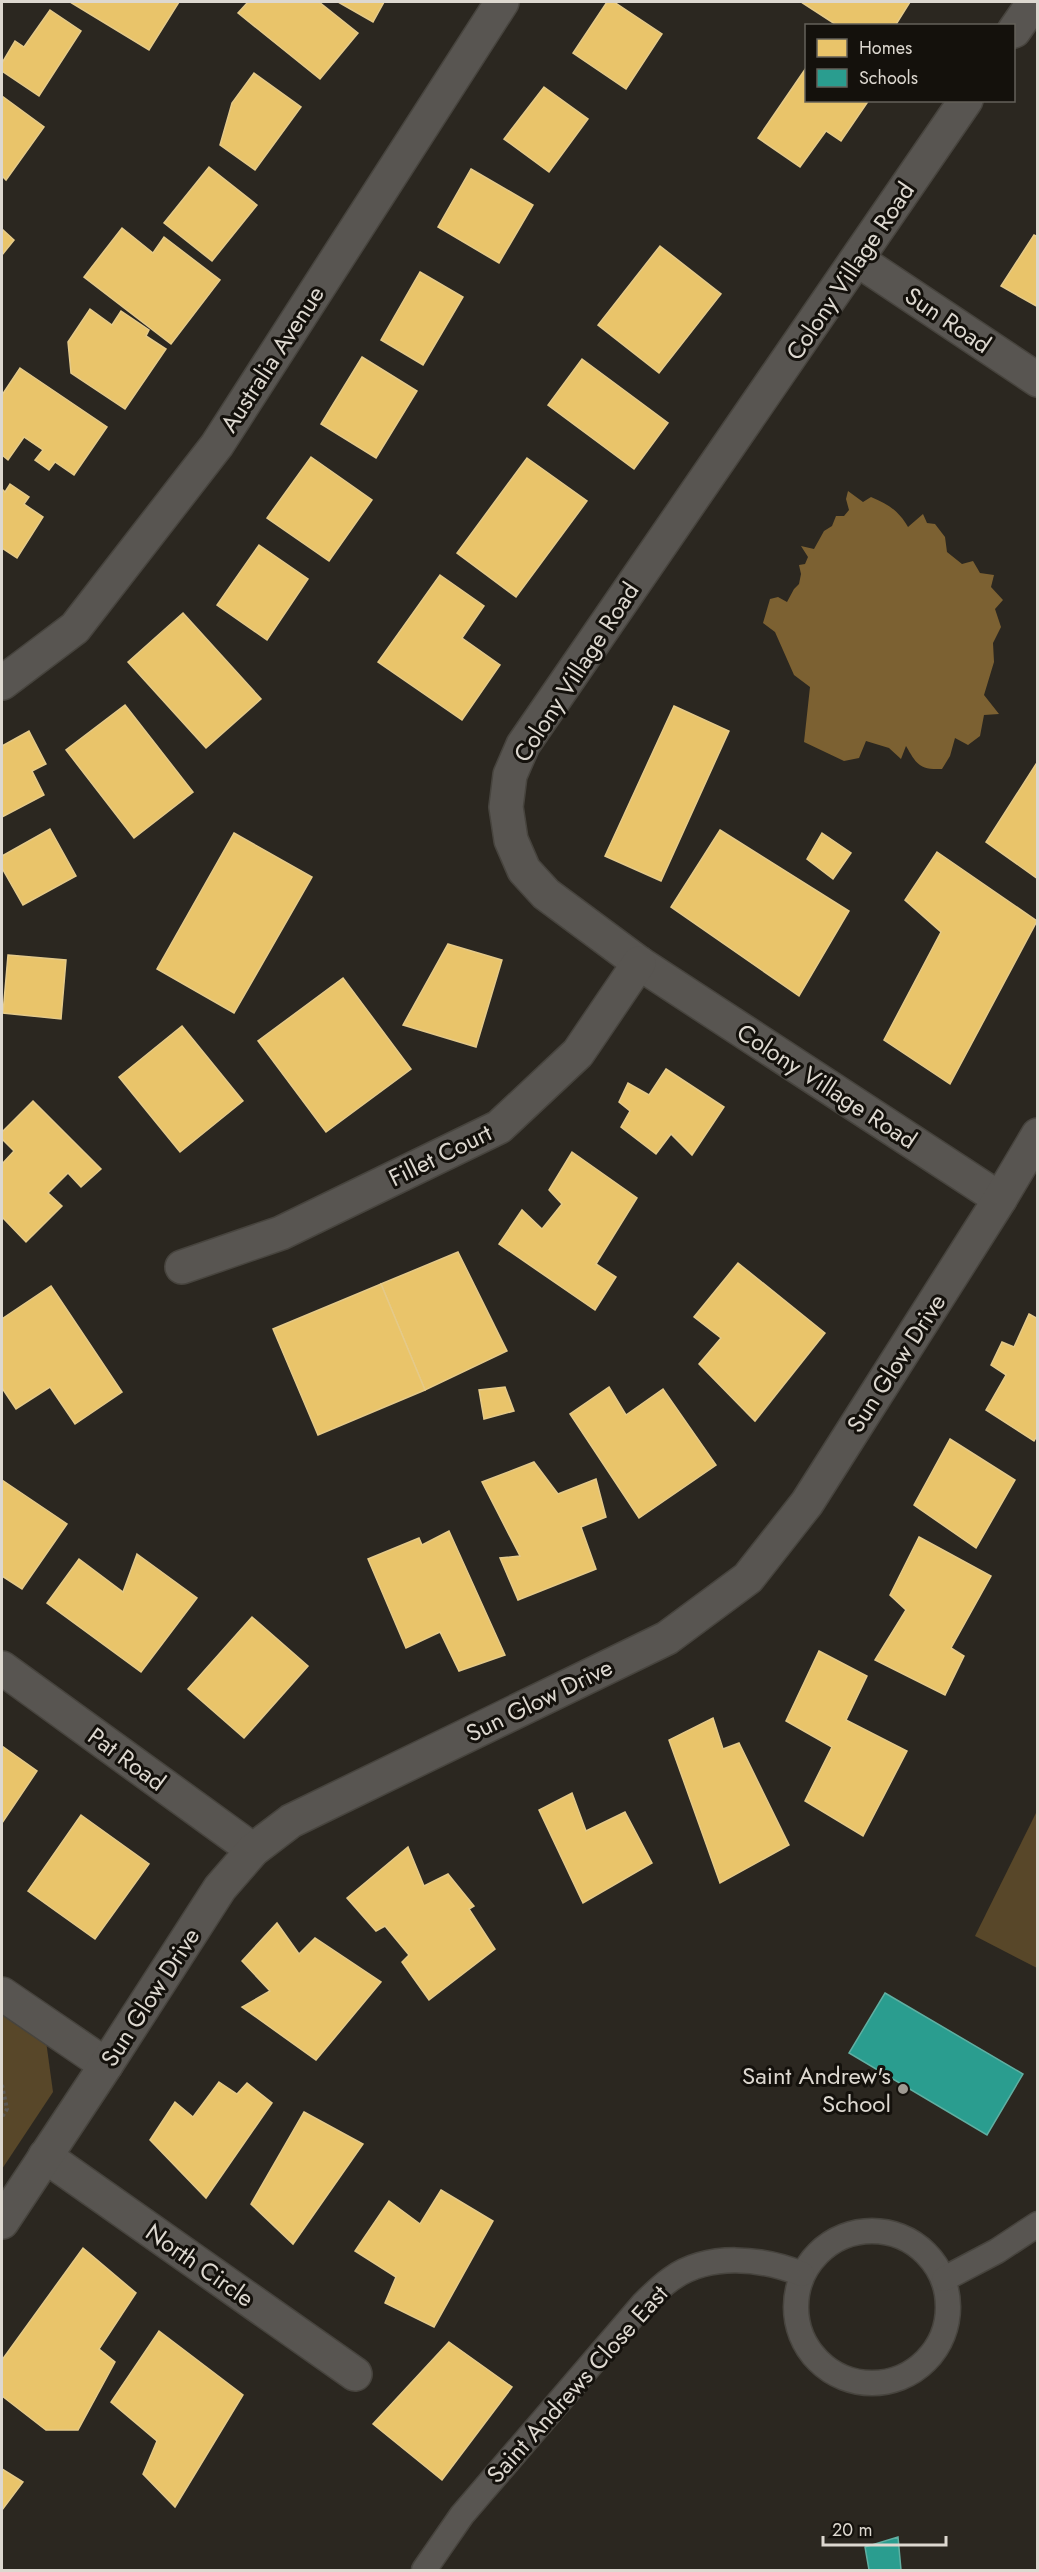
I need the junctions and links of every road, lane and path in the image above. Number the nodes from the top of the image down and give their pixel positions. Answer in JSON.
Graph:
{"nodes":[{"id":1,"x":502,"y":2,"type":"edge"},
{"id":2,"x":1034,"y":2,"type":"edge"},
{"id":3,"x":1015,"y":30,"type":"edge"},
{"id":4,"x":965,"y":102,"type":"edge"},
{"id":5,"x":858,"y":260,"type":"junction"},
{"id":6,"x":1038,"y":380,"type":"edge"},
{"id":7,"x":2,"y":682,"type":"edge"},
{"id":8,"x":639,"y":963,"type":"junction"},
{"id":9,"x":1038,"y":1135,"type":"edge"},
{"id":10,"x":1000,"y":1199,"type":"junction"},
{"id":11,"x":182,"y":1267,"type":"dead end"},
{"id":12,"x":2,"y":1668,"type":"edge"},
{"id":13,"x":253,"y":1850,"type":"junction"},
{"id":14,"x":2,"y":1994,"type":"edge"},
{"id":15,"x":106,"y":2066,"type":"junction"},
{"id":16,"x":2,"y":2085,"type":"edge"},
{"id":17,"x":2,"y":2117,"type":"edge"},
{"id":18,"x":45,"y":2156,"type":"junction"},
{"id":19,"x":2,"y":2222,"type":"edge"},
{"id":20,"x":1038,"y":2224,"type":"edge"},
{"id":21,"x":802,"y":2274,"type":"junction"},
{"id":22,"x":944,"y":2279,"type":"junction"},
{"id":23,"x":355,"y":2374,"type":"dead end"},
{"id":24,"x":424,"y":2571,"type":"edge"}],
"edges":[{"from":1,"to":7,"type":"street","name":"Australia Avenue"},
{"from":2,"to":3,"type":"street"},
{"from":4,"to":5,"type":"street","name":"Colony Village Road"},
{"from":5,"to":6,"type":"street","name":"Sun Road"},
{"from":5,"to":8,"type":"street","name":"Colony Village Road"},
{"from":8,"to":10,"type":"street","name":"Colony Village Road"},
{"from":8,"to":11,"type":"street","name":"Fillet Court"},
{"from":9,"to":10,"type":"street","name":"Sun Glow Drive"},
{"from":10,"to":13,"type":"street","name":"Sun Glow Drive"},
{"from":12,"to":13,"type":"street","name":"Pat Road"},
{"from":13,"to":15,"type":"street","name":"Sun Glow Drive"},
{"from":14,"to":15,"type":"street"},
{"from":15,"to":18,"type":"street","name":"Sun Glow Drive"},
{"from":16,"to":17,"type":"path"},
{"from":18,"to":19,"type":"street","name":"Sun Glow Drive"},
{"from":18,"to":23,"type":"street","name":"North Circle"},
{"from":20,"to":22,"type":"lane"},
{"from":21,"to":22,"type":"lane"},
{"from":21,"to":22,"type":"lane"},
{"from":21,"to":24,"type":"lane","name":"Saint Andrews Close East"}]}
